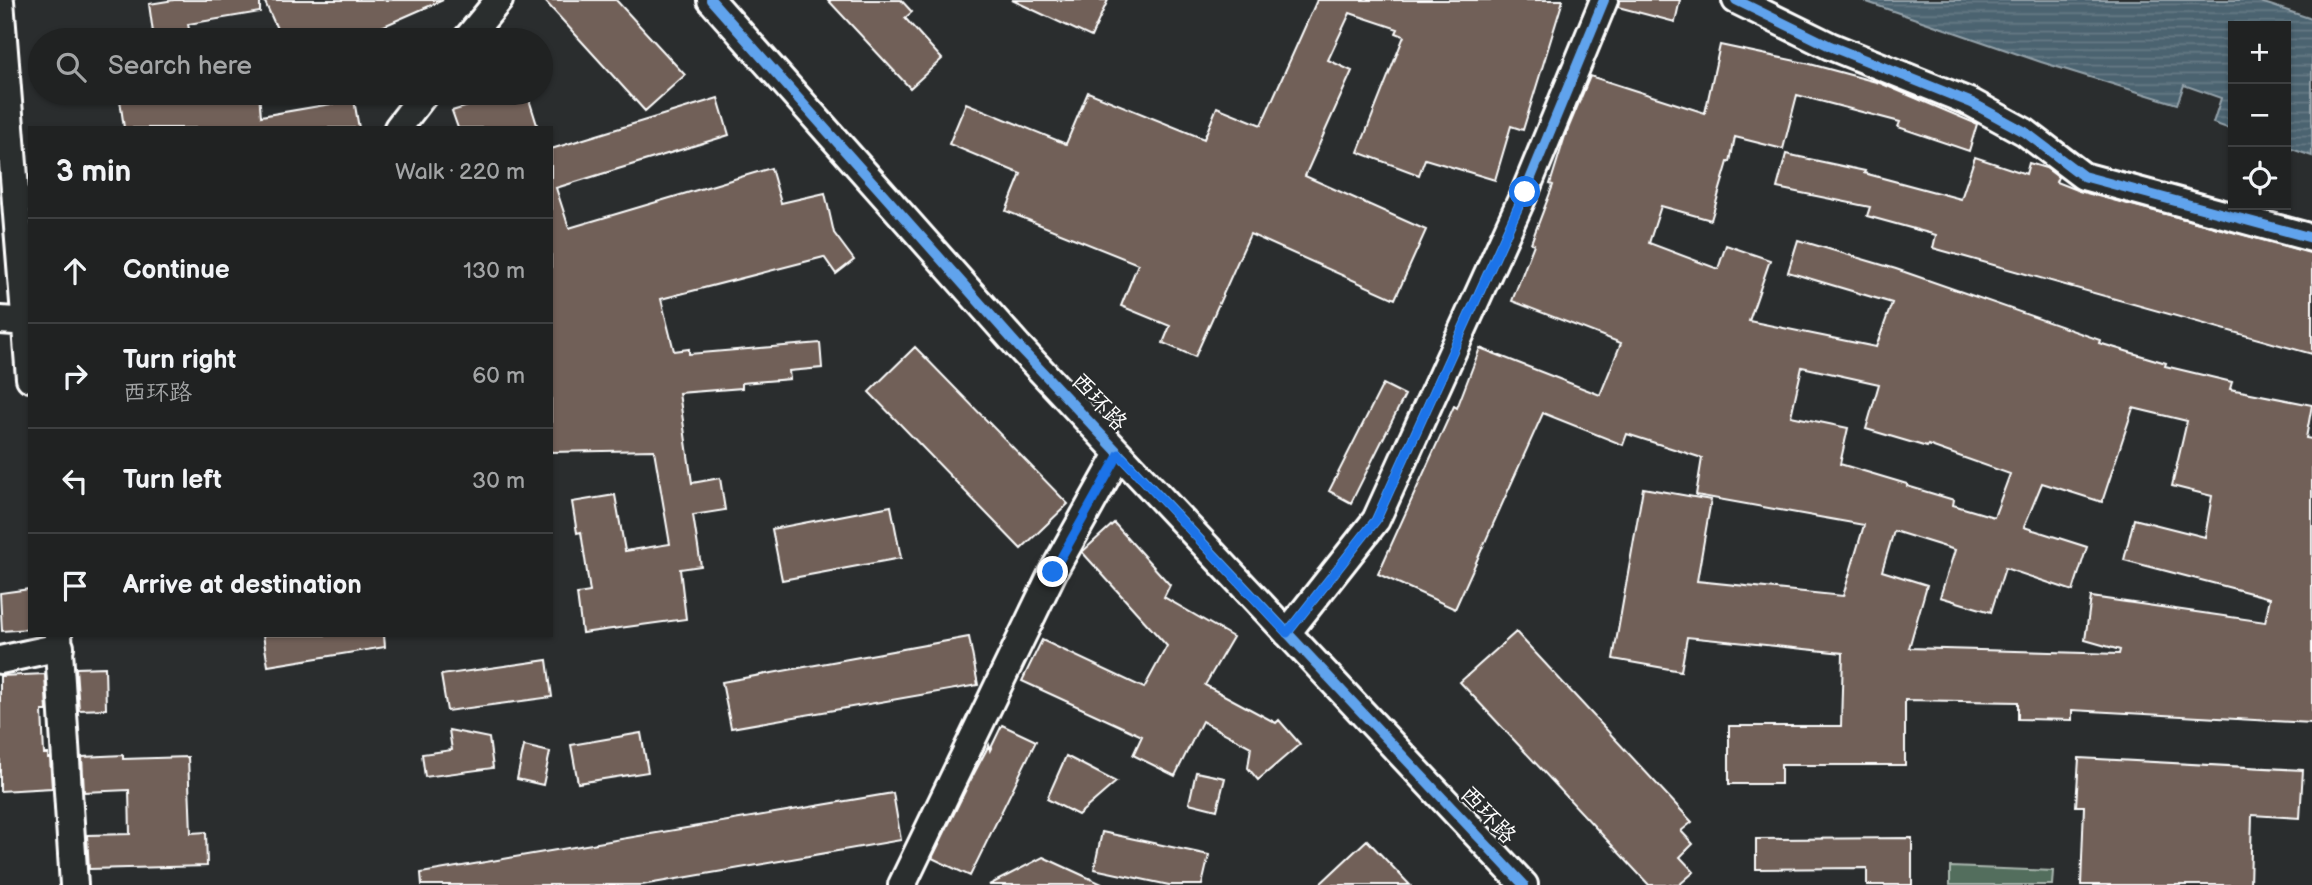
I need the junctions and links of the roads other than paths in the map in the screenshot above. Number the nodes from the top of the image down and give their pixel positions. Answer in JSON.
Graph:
{"nodes":[{"id":1,"x":499,"y":0,"type":"edge"},
{"id":2,"x":711,"y":0,"type":"edge"},
{"id":3,"x":1604,"y":0,"type":"edge"},
{"id":4,"x":1736,"y":0,"type":"edge"},
{"id":5,"x":0,"y":1,"type":"edge"},
{"id":6,"x":476,"y":28,"type":"edge"},
{"id":7,"x":416,"y":105,"type":"edge"},
{"id":8,"x":400,"y":126,"type":"edge"},
{"id":9,"x":2312,"y":237,"type":"edge"},
{"id":10,"x":19,"y":321,"type":"edge"},
{"id":11,"x":28,"y":368,"type":"edge"},
{"id":12,"x":1119,"y":454,"type":"junction"},
{"id":13,"x":1287,"y":633,"type":"junction"},
{"id":14,"x":59,"y":641,"type":"edge"},
{"id":15,"x":0,"y":660,"type":"edge"},
{"id":16,"x":74,"y":885,"type":"edge"},
{"id":17,"x":902,"y":885,"type":"edge"},
{"id":18,"x":1524,"y":885,"type":"edge"}],
"edges":[{"from":1,"to":6,"type":"street"},
{"from":2,"to":12,"type":"street","name":"西环路"},
{"from":3,"to":13,"type":"street"},
{"from":4,"to":9,"type":"street"},
{"from":5,"to":10,"type":"street"},
{"from":7,"to":8,"type":"street"},
{"from":10,"to":11,"type":"street"},
{"from":12,"to":13,"type":"street","name":"西环路"},
{"from":12,"to":17,"type":"street"},
{"from":13,"to":18,"type":"street","name":"西环路"},
{"from":14,"to":15,"type":"street"},
{"from":14,"to":16,"type":"street"}]}
